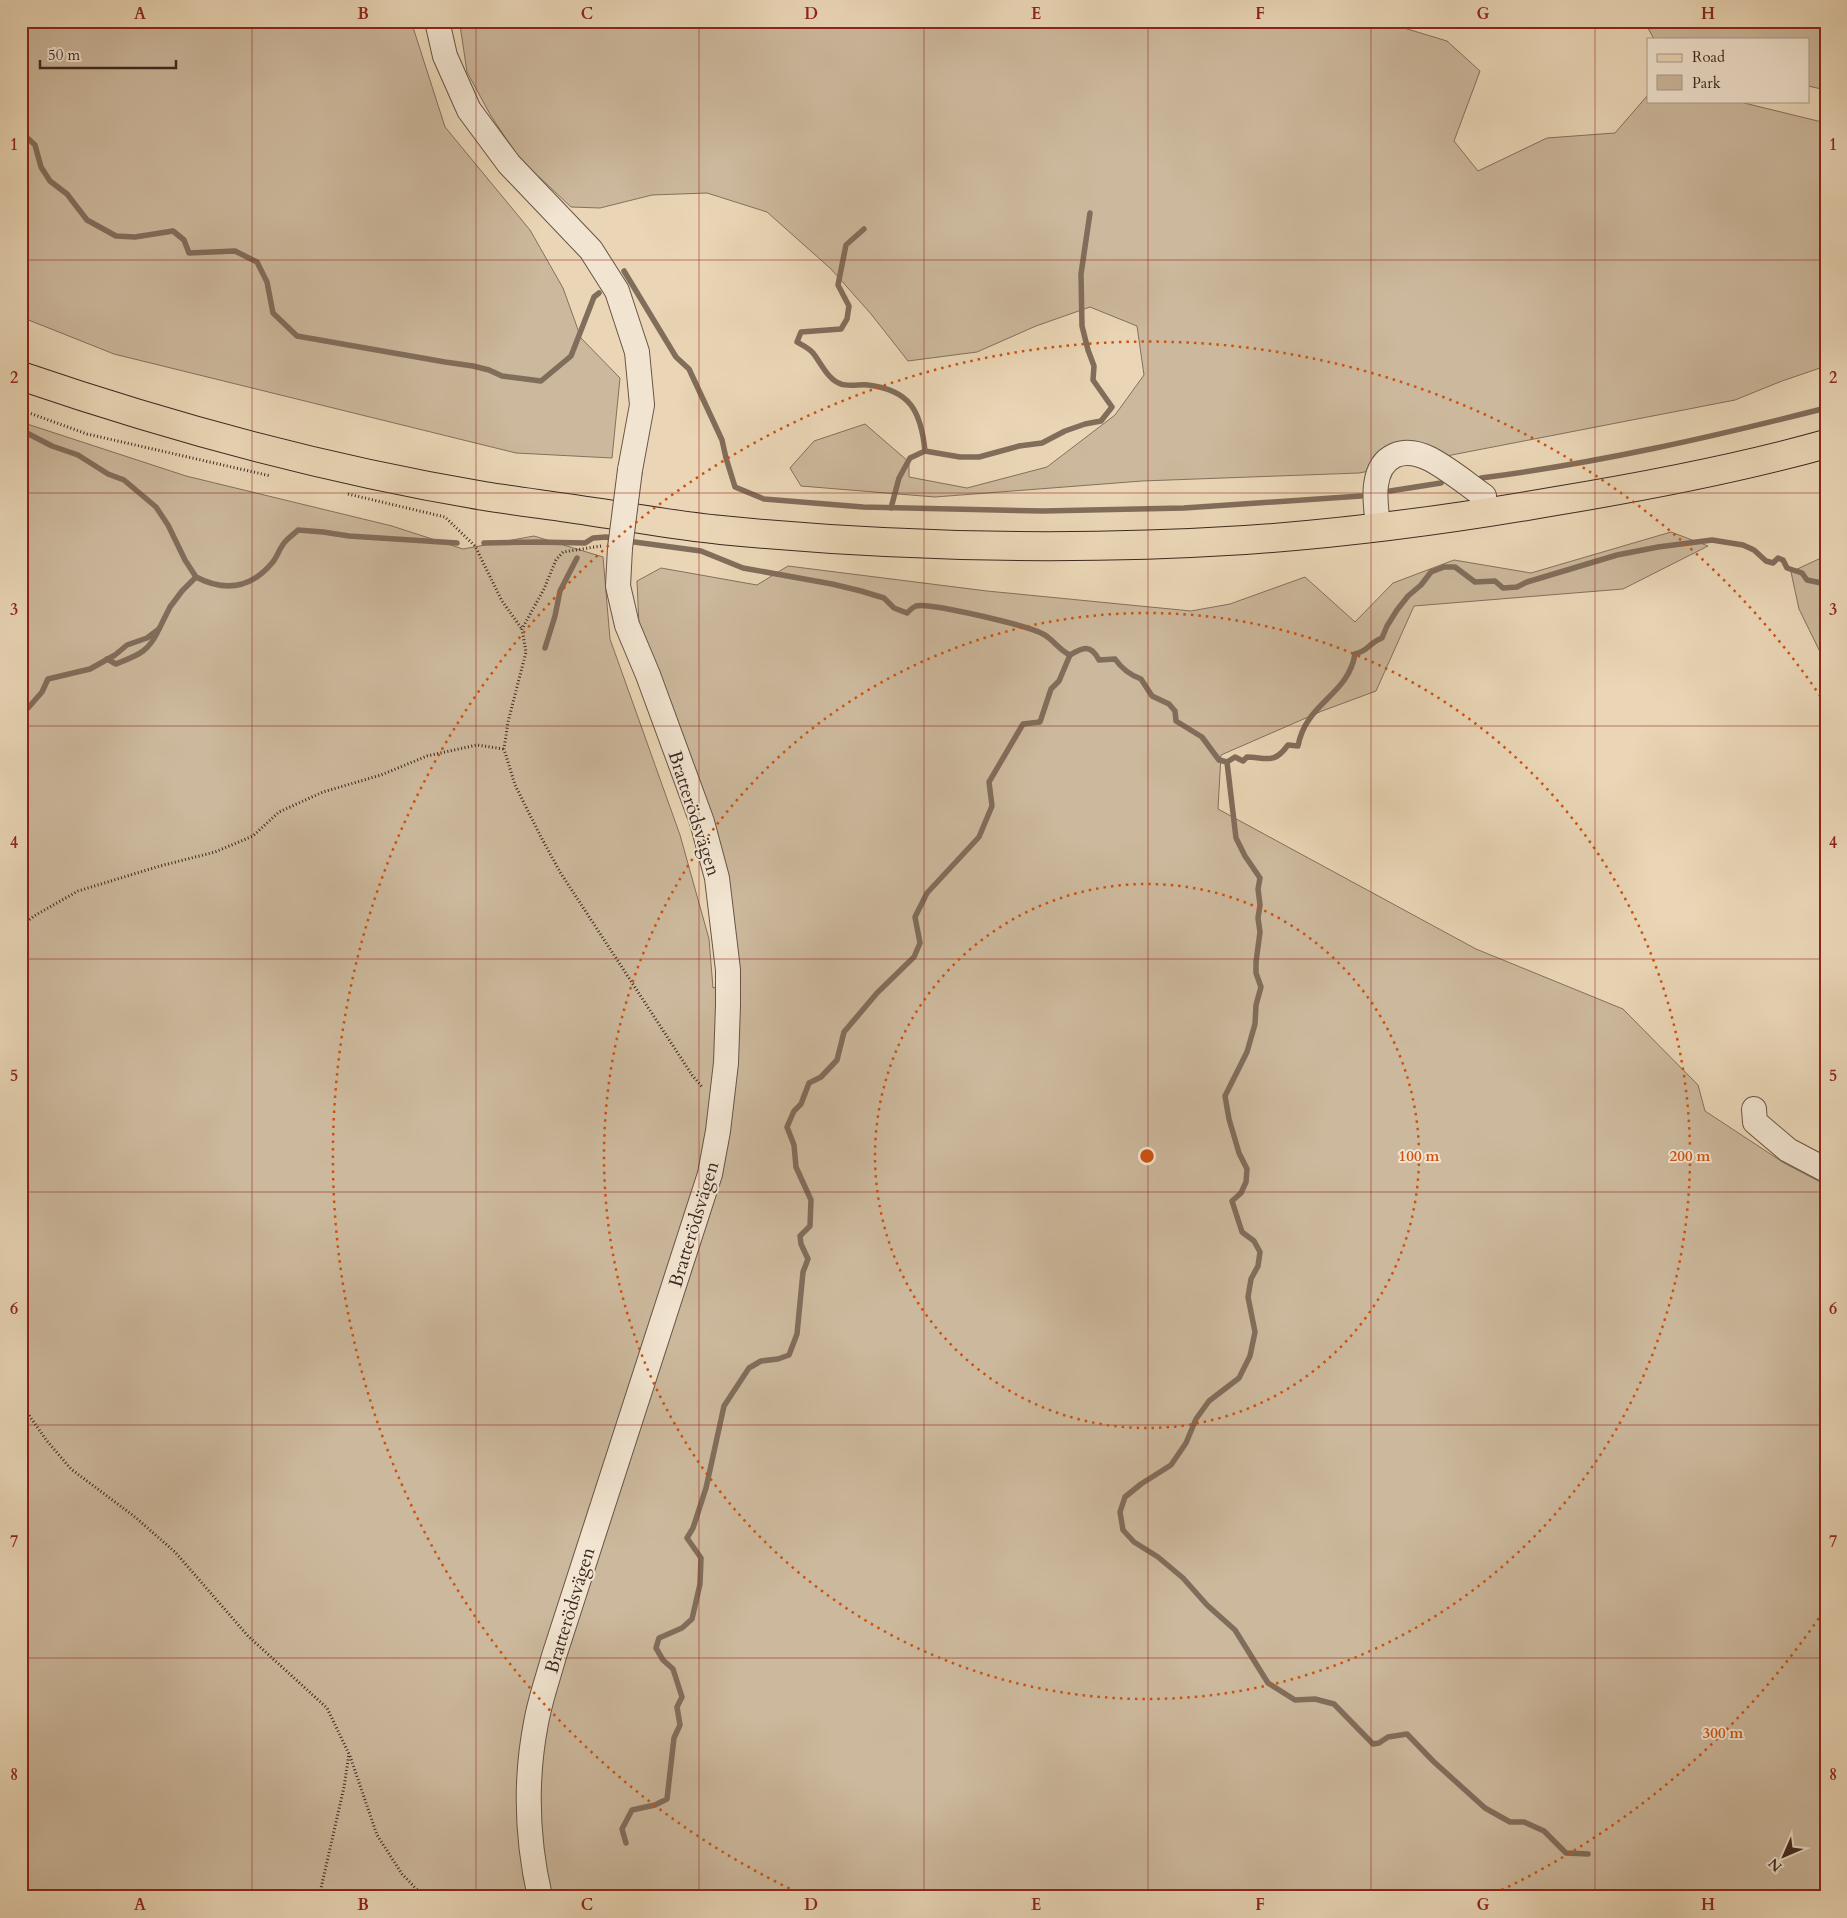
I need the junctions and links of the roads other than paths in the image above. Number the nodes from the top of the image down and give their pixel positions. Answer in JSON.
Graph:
{"nodes":[{"id":1,"x":436,"y":21,"type":"edge"},
{"id":2,"x":21,"y":358,"type":"edge"},
{"id":3,"x":21,"y":376,"type":"edge"},
{"id":4,"x":1826,"y":425,"type":"edge"},
{"id":5,"x":1826,"y":444,"type":"edge"},
{"id":6,"x":1484,"y":496,"type":"junction"},
{"id":7,"x":1377,"y":519,"type":"junction"},
{"id":8,"x":1754,"y":1109,"type":"dead end"},
{"id":9,"x":1826,"y":1170,"type":"edge"},
{"id":10,"x":539,"y":1891,"type":"edge"}],
"edges":[{"from":1,"to":10,"type":"street","name":"Bratterödsvägen","bridge":true},
{"from":2,"to":7,"type":"main road"},
{"from":3,"to":7,"type":"main road"},
{"from":4,"to":6,"type":"main road"},
{"from":5,"to":7,"type":"main road"},
{"from":6,"to":7,"type":"main road"},
{"from":6,"to":7,"type":"street"},
{"from":8,"to":9,"type":"street"}]}
